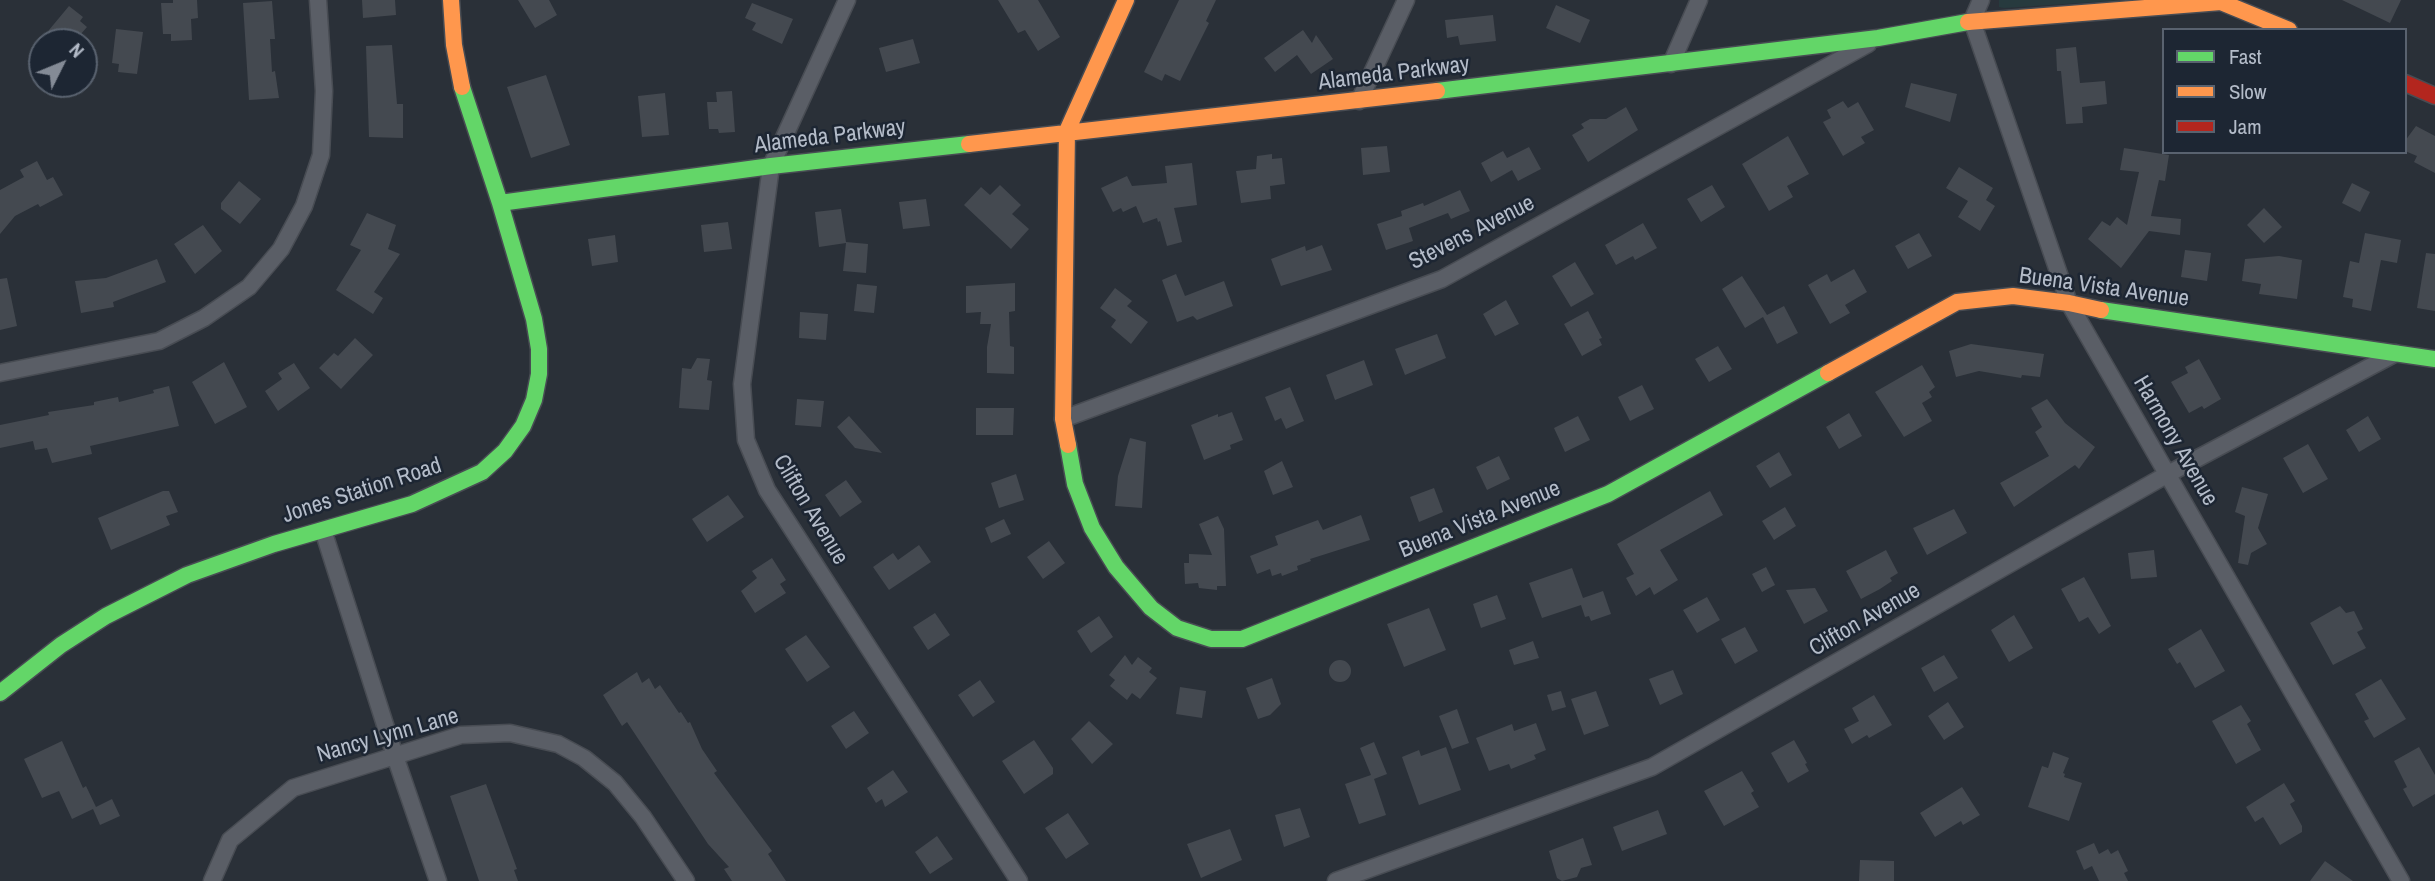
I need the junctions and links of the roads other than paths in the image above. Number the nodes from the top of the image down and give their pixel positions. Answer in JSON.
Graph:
{"nodes":[{"id":1,"x":318,"y":0,"type":"edge"},
{"id":2,"x":451,"y":0,"type":"edge"},
{"id":3,"x":847,"y":0,"type":"edge"},
{"id":4,"x":1126,"y":0,"type":"edge"},
{"id":5,"x":1406,"y":0,"type":"edge"},
{"id":6,"x":1699,"y":0,"type":"edge"},
{"id":7,"x":1981,"y":0,"type":"edge"},
{"id":8,"x":2219,"y":1,"type":"edge"},
{"id":9,"x":1972,"y":21,"type":"junction"},
{"id":10,"x":2283,"y":28,"type":"edge"},
{"id":11,"x":1878,"y":38,"type":"junction"},
{"id":12,"x":1671,"y":64,"type":"junction"},
{"id":13,"x":2407,"y":84,"type":"edge"},
{"id":14,"x":2435,"y":96,"type":"edge"},
{"id":15,"x":1359,"y":101,"type":"junction"},
{"id":16,"x":1066,"y":131,"type":"junction"},
{"id":17,"x":771,"y":166,"type":"junction"},
{"id":18,"x":500,"y":203,"type":"junction"},
{"id":19,"x":2069,"y":303,"type":"junction"},
{"id":20,"x":2396,"y":353,"type":"junction"},
{"id":21,"x":2435,"y":359,"type":"edge"},
{"id":22,"x":0,"y":373,"type":"edge"},
{"id":23,"x":1063,"y":419,"type":"junction"},
{"id":24,"x":2168,"y":474,"type":"junction"},
{"id":25,"x":323,"y":530,"type":"junction"},
{"id":26,"x":0,"y":692,"type":"edge"},
{"id":27,"x":395,"y":757,"type":"junction"},
{"id":28,"x":212,"y":881,"type":"edge"},
{"id":29,"x":438,"y":881,"type":"edge"},
{"id":30,"x":686,"y":881,"type":"edge"},
{"id":31,"x":1019,"y":881,"type":"edge"},
{"id":32,"x":1336,"y":881,"type":"edge"},
{"id":33,"x":2401,"y":881,"type":"edge"}],
"edges":[{"from":1,"to":22,"type":"street"},
{"from":2,"to":18,"type":"street","name":"Jones Station Road"},
{"from":3,"to":17,"type":"street","name":"Clifton Avenue"},
{"from":4,"to":16,"type":"street","name":"Buena Vista Avenue"},
{"from":5,"to":15,"type":"street"},
{"from":6,"to":12,"type":"street"},
{"from":7,"to":9,"type":"street"},
{"from":8,"to":9,"type":"street","name":"Alameda Parkway"},
{"from":8,"to":10,"type":"street","name":"Alameda Parkway"},
{"from":9,"to":11,"type":"street","name":"Alameda Parkway"},
{"from":9,"to":19,"type":"street","name":"Harmony Avenue"},
{"from":11,"to":12,"type":"street","name":"Alameda Parkway"},
{"from":11,"to":23,"type":"street","name":"Stevens Avenue"},
{"from":12,"to":15,"type":"street","name":"Alameda Parkway"},
{"from":13,"to":14,"type":"street"},
{"from":15,"to":16,"type":"street","name":"Alameda Parkway"},
{"from":16,"to":17,"type":"street","name":"Alameda Parkway"},
{"from":16,"to":23,"type":"street","name":"Buena Vista Avenue"},
{"from":17,"to":18,"type":"street","name":"Alameda Parkway"},
{"from":17,"to":31,"type":"street","name":"Clifton Avenue"},
{"from":18,"to":25,"type":"street","name":"Jones Station Road"},
{"from":19,"to":20,"type":"street","name":"Buena Vista Avenue"},
{"from":19,"to":23,"type":"street","name":"Buena Vista Avenue"},
{"from":19,"to":24,"type":"street","name":"Harmony Avenue"},
{"from":20,"to":21,"type":"street","name":"Buena Vista Avenue"},
{"from":20,"to":24,"type":"street","name":"Clifton Avenue"},
{"from":24,"to":32,"type":"street","name":"Clifton Avenue"},
{"from":24,"to":33,"type":"street","name":"Harmony Avenue"},
{"from":25,"to":26,"type":"street","name":"Jones Station Road"},
{"from":25,"to":27,"type":"street"},
{"from":27,"to":28,"type":"street","name":"Nancy Lynn Lane"},
{"from":27,"to":29,"type":"street"},
{"from":27,"to":30,"type":"street","name":"Nancy Lynn Lane"}]}
